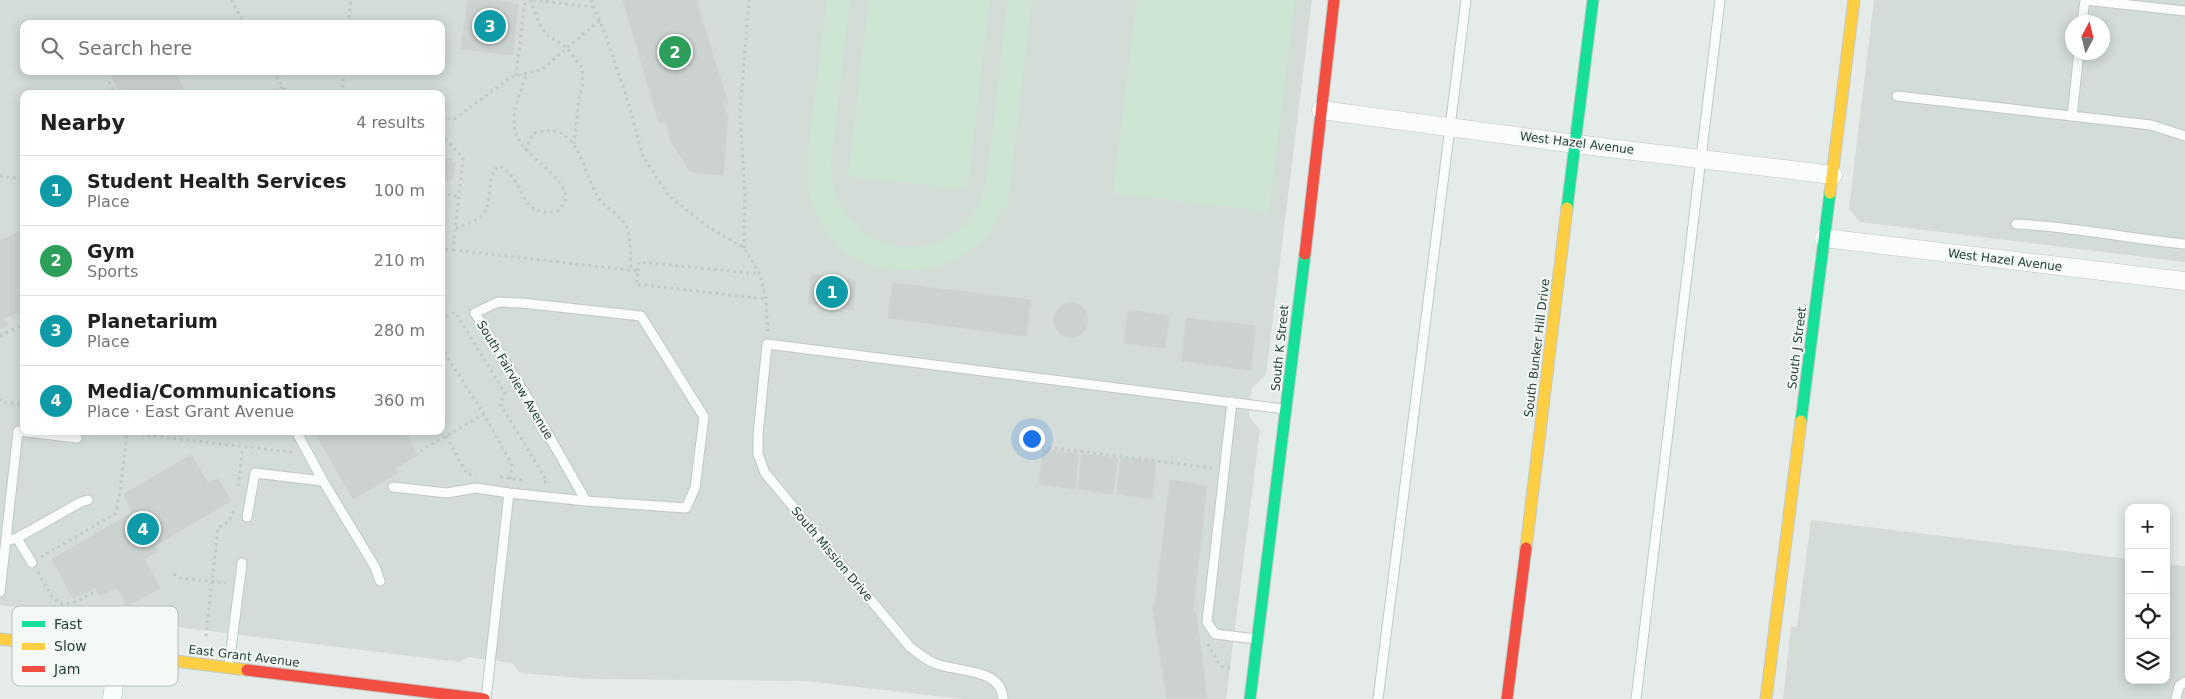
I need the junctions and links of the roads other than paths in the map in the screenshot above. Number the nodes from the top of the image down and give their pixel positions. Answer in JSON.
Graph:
{"nodes":[{"id":1,"x":1334,"y":0,"type":"edge"},
{"id":2,"x":1466,"y":0,"type":"edge"},
{"id":3,"x":1593,"y":0,"type":"edge"},
{"id":4,"x":1720,"y":0,"type":"edge"},
{"id":5,"x":1854,"y":0,"type":"edge"},
{"id":6,"x":2085,"y":0,"type":"edge"},
{"id":7,"x":2185,"y":11,"type":"edge"},
{"id":8,"x":2083,"y":15,"type":"edge"},
{"id":9,"x":2078,"y":60,"type":"edge"},
{"id":10,"x":1897,"y":96,"type":"dead end"},
{"id":11,"x":1321,"y":110,"type":"junction"},
{"id":12,"x":2072,"y":116,"type":"junction"},
{"id":13,"x":1451,"y":126,"type":"junction"},
{"id":14,"x":2185,"y":136,"type":"edge"},
{"id":15,"x":1576,"y":144,"type":"junction"},
{"id":16,"x":1701,"y":158,"type":"junction"},
{"id":17,"x":1833,"y":175,"type":"junction"},
{"id":18,"x":2016,"y":224,"type":"dead end"},
{"id":19,"x":1824,"y":238,"type":"junction"},
{"id":20,"x":2185,"y":244,"type":"edge"},
{"id":21,"x":2185,"y":281,"type":"edge"},
{"id":22,"x":1232,"y":402,"type":"junction"},
{"id":23,"x":1287,"y":410,"type":"junction"},
{"id":24,"x":20,"y":431,"type":"edge"},
{"id":25,"x":52,"y":435,"type":"edge"},
{"id":26,"x":298,"y":435,"type":"edge"},
{"id":27,"x":77,"y":438,"type":"dead end"},
{"id":28,"x":323,"y":481,"type":"junction"},
{"id":29,"x":393,"y":487,"type":"dead end"},
{"id":30,"x":509,"y":493,"type":"junction"},
{"id":31,"x":88,"y":500,"type":"dead end"},
{"id":32,"x":586,"y":501,"type":"junction"},
{"id":33,"x":247,"y":517,"type":"dead end"},
{"id":34,"x":18,"y":538,"type":"junction"},
{"id":35,"x":6,"y":541,"type":"junction"},
{"id":36,"x":32,"y":563,"type":"road end"},
{"id":37,"x":242,"y":563,"type":"dead end"},
{"id":38,"x":380,"y":581,"type":"dead end"},
{"id":39,"x":0,"y":592,"type":"edge"},
{"id":40,"x":1258,"y":640,"type":"junction"},
{"id":41,"x":178,"y":661,"type":"edge"},
{"id":42,"x":229,"y":667,"type":"junction"},
{"id":43,"x":2185,"y":682,"type":"edge"},
{"id":44,"x":114,"y":686,"type":"edge"},
{"id":45,"x":364,"y":692,"type":"edge"},
{"id":46,"x":112,"y":699,"type":"edge"},
{"id":47,"x":485,"y":699,"type":"edge"},
{"id":48,"x":1003,"y":699,"type":"edge"},
{"id":49,"x":1250,"y":699,"type":"edge"},
{"id":50,"x":1378,"y":699,"type":"edge"},
{"id":51,"x":1507,"y":699,"type":"edge"},
{"id":52,"x":1636,"y":699,"type":"edge"},
{"id":53,"x":1766,"y":699,"type":"edge"},
{"id":54,"x":2176,"y":699,"type":"edge"}],
"edges":[{"from":1,"to":11,"type":"street","name":"South K Street"},
{"from":2,"to":13,"type":"lane"},
{"from":3,"to":15,"type":"street","name":"South Bunker Hill Drive"},
{"from":4,"to":16,"type":"lane"},
{"from":5,"to":17,"type":"street","name":"South J Street"},
{"from":6,"to":7,"type":"lane"},
{"from":6,"to":8,"type":"lane"},
{"from":9,"to":12,"type":"lane"},
{"from":10,"to":12,"type":"lane"},
{"from":11,"to":13,"type":"street","name":"West Hazel Avenue"},
{"from":11,"to":23,"type":"street","name":"South K Street"},
{"from":12,"to":14,"type":"lane"},
{"from":13,"to":15,"type":"street","name":"West Hazel Avenue"},
{"from":13,"to":50,"type":"lane"},
{"from":15,"to":16,"type":"street","name":"West Hazel Avenue"},
{"from":15,"to":51,"type":"street","name":"South Bunker Hill Drive"},
{"from":16,"to":17,"type":"street","name":"West Hazel Avenue"},
{"from":16,"to":52,"type":"lane"},
{"from":17,"to":19,"type":"street","name":"South J Street"},
{"from":18,"to":20,"type":"lane"},
{"from":19,"to":21,"type":"street","name":"West Hazel Avenue"},
{"from":19,"to":53,"type":"street","name":"South J Street"},
{"from":22,"to":23,"type":"lane"},
{"from":22,"to":40,"type":"lane"},
{"from":22,"to":48,"type":"lane","name":"South Mission Drive"},
{"from":23,"to":40,"type":"street","name":"South K Street"},
{"from":24,"to":35,"type":"lane"},
{"from":25,"to":27,"type":"lane"},
{"from":26,"to":28,"type":"lane"},
{"from":28,"to":33,"type":"lane"},
{"from":28,"to":38,"type":"lane"},
{"from":29,"to":30,"type":"lane","name":"South Fairview Avenue"},
{"from":30,"to":32,"type":"lane","name":"South Fairview Avenue"},
{"from":30,"to":47,"type":"lane"},
{"from":31,"to":34,"type":"lane"},
{"from":32,"to":32,"type":"lane","name":"South Fairview Avenue"},
{"from":34,"to":35,"type":"lane"},
{"from":34,"to":36,"type":"lane"},
{"from":35,"to":39,"type":"lane"},
{"from":37,"to":42,"type":"lane"},
{"from":40,"to":49,"type":"street","name":"South K Street"},
{"from":41,"to":42,"type":"street","name":"East Grant Avenue"},
{"from":42,"to":45,"type":"street","name":"East Grant Avenue"},
{"from":43,"to":54,"type":"lane"},
{"from":44,"to":46,"type":"street"},
{"from":45,"to":47,"type":"street","name":"East Grant Avenue"}]}
